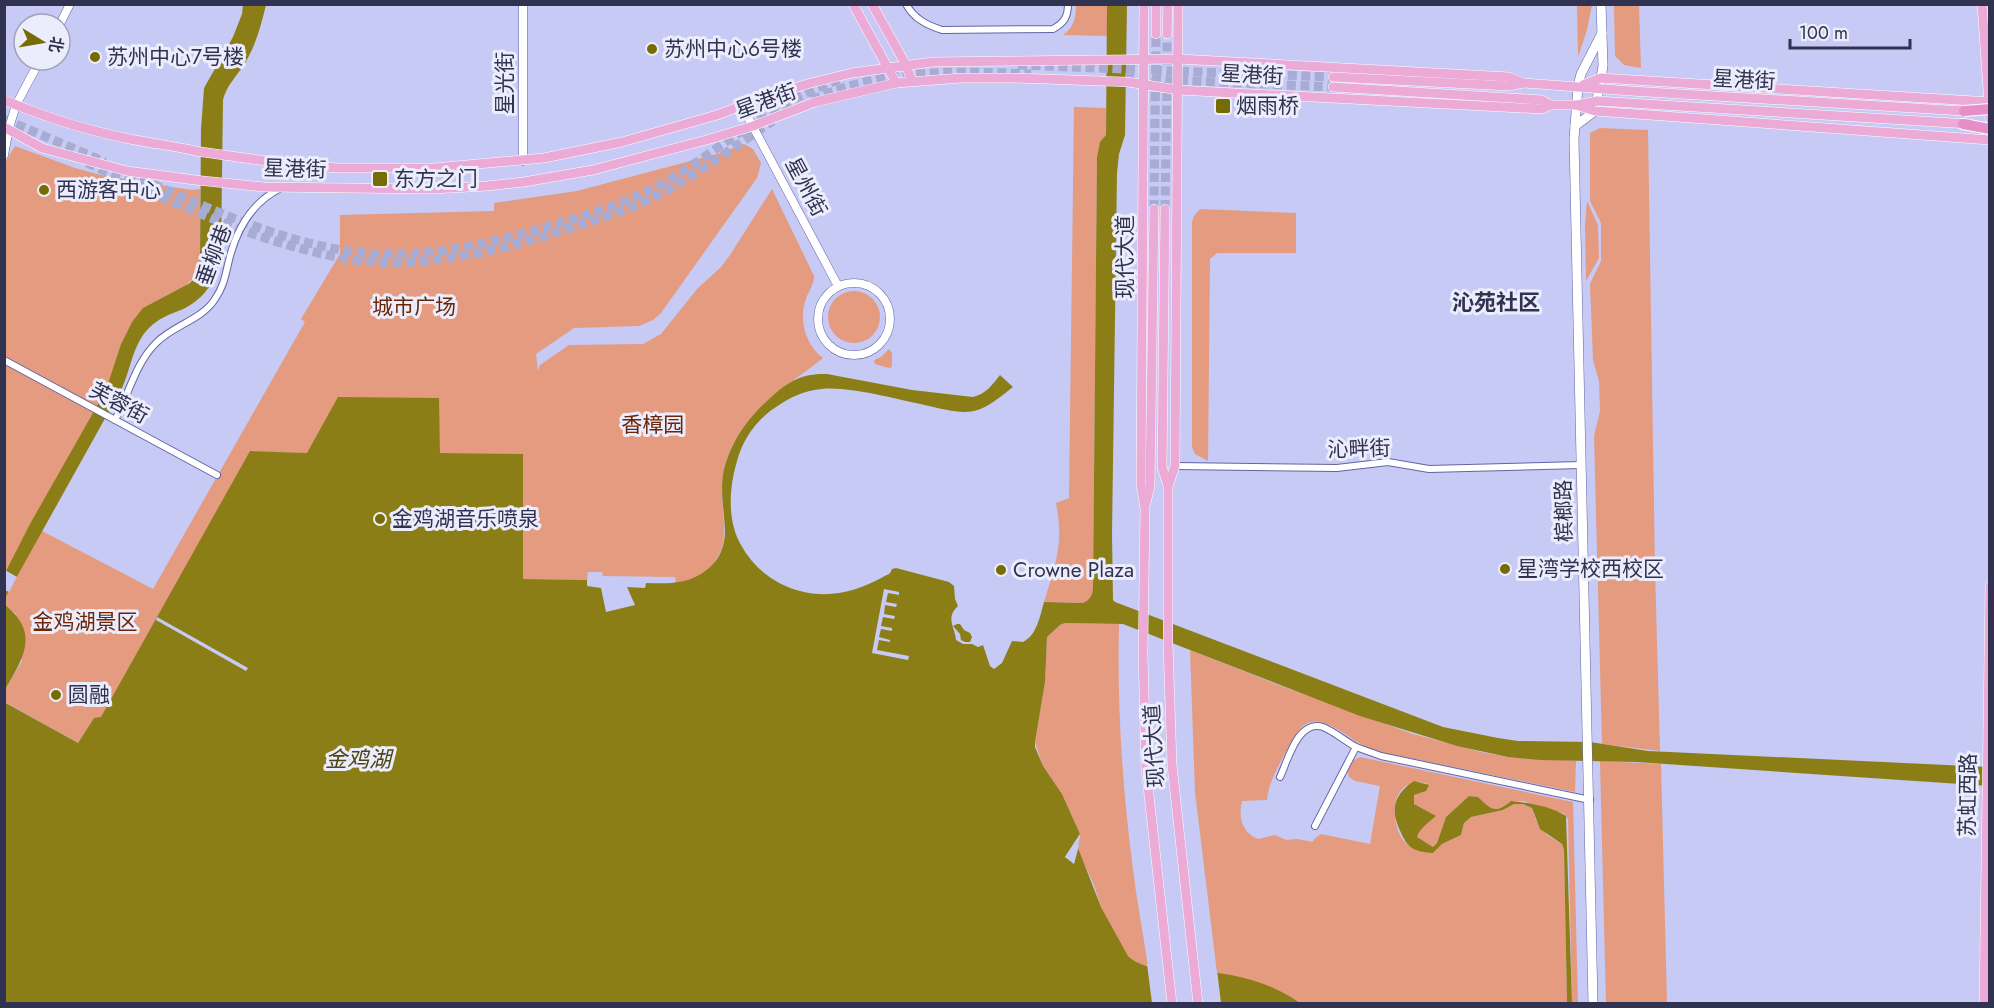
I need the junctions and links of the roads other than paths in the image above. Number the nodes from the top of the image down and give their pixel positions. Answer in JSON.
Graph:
{"nodes":[{"id":1,"x":523,"y":4,"type":"edge"},
{"id":2,"x":853,"y":4,"type":"edge"},
{"id":3,"x":872,"y":4,"type":"edge"},
{"id":4,"x":906,"y":4,"type":"edge"},
{"id":5,"x":1068,"y":4,"type":"edge"},
{"id":6,"x":1144,"y":4,"type":"edge"},
{"id":7,"x":1156,"y":4,"type":"edge"},
{"id":8,"x":1168,"y":4,"type":"edge"},
{"id":9,"x":1178,"y":4,"type":"edge"},
{"id":10,"x":1601,"y":4,"type":"edge"},
{"id":11,"x":1982,"y":4,"type":"edge"},
{"id":12,"x":1602,"y":33,"type":"junction"},
{"id":13,"x":1156,"y":34,"type":"tunnel mouth"},
{"id":14,"x":1167,"y":34,"type":"tunnel mouth"},
{"id":15,"x":1144,"y":59,"type":"junction"},
{"id":16,"x":1178,"y":59,"type":"junction"},
{"id":17,"x":906,"y":65,"type":"junction"},
{"id":18,"x":887,"y":68,"type":"junction"},
{"id":19,"x":33,"y":72,"type":"edge"},
{"id":20,"x":1333,"y":77,"type":"tunnel mouth"},
{"id":21,"x":1601,"y":78,"type":"junction"},
{"id":22,"x":912,"y":81,"type":"junction"},
{"id":23,"x":897,"y":83,"type":"junction"},
{"id":24,"x":1523,"y":83,"type":"junction"},
{"id":25,"x":1143,"y":84,"type":"junction"},
{"id":26,"x":1578,"y":86,"type":"junction"},
{"id":27,"x":1333,"y":87,"type":"tunnel mouth"},
{"id":28,"x":1600,"y":88,"type":"junction"},
{"id":29,"x":1178,"y":90,"type":"junction"},
{"id":30,"x":4,"y":100,"type":"edge"},
{"id":31,"x":1989,"y":104,"type":"edge"},
{"id":32,"x":15,"y":105,"type":"junction"},
{"id":33,"x":1550,"y":105,"type":"junction"},
{"id":34,"x":1577,"y":105,"type":"junction"},
{"id":35,"x":742,"y":106,"type":"junction"},
{"id":36,"x":1596,"y":106,"type":"junction"},
{"id":37,"x":1964,"y":111,"type":"joint"},
{"id":38,"x":1989,"y":119,"type":"edge"},
{"id":39,"x":1963,"y":124,"type":"joint"},
{"id":40,"x":753,"y":126,"type":"junction"},
{"id":41,"x":1575,"y":126,"type":"junction"},
{"id":42,"x":1989,"y":127,"type":"edge"},
{"id":43,"x":6,"y":130,"type":"edge"},
{"id":44,"x":1989,"y":140,"type":"edge"},
{"id":45,"x":4,"y":155,"type":"edge"},
{"id":46,"x":523,"y":161,"type":"junction"},
{"id":47,"x":283,"y":188,"type":"junction"},
{"id":48,"x":1154,"y":209,"type":"tunnel mouth"},
{"id":49,"x":1165,"y":209,"type":"tunnel mouth"},
{"id":50,"x":838,"y":286,"type":"junction"},
{"id":51,"x":4,"y":360,"type":"edge"},
{"id":52,"x":112,"y":418,"type":"junction"},
{"id":53,"x":1581,"y":465,"type":"junction"},
{"id":54,"x":1174,"y":466,"type":"junction"},
{"id":55,"x":217,"y":475,"type":"dead end"},
{"id":56,"x":1168,"y":486,"type":"junction"},
{"id":57,"x":1145,"y":508,"type":"junction"},
{"id":58,"x":1989,"y":586,"type":"edge"},
{"id":59,"x":1989,"y":668,"type":"edge"},
{"id":60,"x":1356,"y":747,"type":"junction"},
{"id":61,"x":1280,"y":777,"type":"dead end"},
{"id":62,"x":1590,"y":800,"type":"junction"},
{"id":63,"x":1315,"y":826,"type":"dead end"},
{"id":64,"x":1172,"y":1004,"type":"edge"},
{"id":65,"x":1198,"y":1004,"type":"edge"},
{"id":66,"x":1593,"y":1004,"type":"edge"},
{"id":67,"x":1984,"y":1004,"type":"edge"}],
"edges":[{"from":1,"to":46,"type":"street","name":"星光街"},
{"from":2,"to":18,"type":"main road"},
{"from":3,"to":17,"type":"main road"},
{"from":4,"to":5,"type":"street"},
{"from":6,"to":15,"type":"main road","name":"现代大道"},
{"from":7,"to":13,"type":"main road"},
{"from":8,"to":14,"type":"main road"},
{"from":9,"to":16,"type":"main road","name":"现代大道"},
{"from":10,"to":12,"type":"main road"},
{"from":11,"to":31,"type":"main road"},
{"from":12,"to":21,"type":"main road"},
{"from":12,"to":26,"type":"main road","name":"槟榔路"},
{"from":15,"to":16,"type":"main road","name":"星港街"},
{"from":15,"to":17,"type":"main road","name":"星港街"},
{"from":15,"to":25,"type":"main road","name":"现代大道"},
{"from":16,"to":24,"type":"main road","name":"星港街"},
{"from":16,"to":29,"type":"main road","name":"现代大道"},
{"from":17,"to":18,"type":"main road","name":"星港街"},
{"from":17,"to":22,"type":"main road"},
{"from":18,"to":23,"type":"main road"},
{"from":18,"to":35,"type":"main road","name":"星港街"},
{"from":19,"to":32,"type":"street"},
{"from":20,"to":24,"type":"main road","name":"星港街"},
{"from":21,"to":26,"type":"main road"},
{"from":21,"to":28,"type":"main road"},
{"from":21,"to":31,"type":"main road"},
{"from":22,"to":23,"type":"main road","name":"星港街"},
{"from":22,"to":25,"type":"main road","name":"星港街"},
{"from":23,"to":40,"type":"main road","name":"星港街"},
{"from":24,"to":26,"type":"main road","name":"星港街"},
{"from":25,"to":29,"type":"main road","name":"星港街"},
{"from":25,"to":57,"type":"main road","name":"现代大道"},
{"from":26,"to":28,"type":"main road","name":"星港街"},
{"from":26,"to":34,"type":"main road","name":"槟榔路"},
{"from":27,"to":33,"type":"main road","name":"星港街"},
{"from":28,"to":36,"type":"main road"},
{"from":28,"to":37,"type":"main road","name":"星港街"},
{"from":29,"to":33,"type":"main road","name":"星港街"},
{"from":29,"to":54,"type":"main road","name":"现代大道"},
{"from":30,"to":32,"type":"main road","name":"星港街"},
{"from":31,"to":37,"type":"highway","bridge":true},
{"from":31,"to":38,"type":"main road"},
{"from":32,"to":43,"type":"street"},
{"from":32,"to":46,"type":"main road","name":"星港街"},
{"from":33,"to":34,"type":"main road","name":"星港街"},
{"from":34,"to":36,"type":"main road","name":"星港街"},
{"from":34,"to":41,"type":"main road","name":"槟榔路"},
{"from":35,"to":40,"type":"street","name":"星州街"},
{"from":35,"to":46,"type":"main road","name":"星港街"},
{"from":36,"to":39,"type":"main road","name":"星港街"},
{"from":36,"to":41,"type":"main road"},
{"from":36,"to":44,"type":"main road"},
{"from":39,"to":42,"type":"highway"},
{"from":40,"to":47,"type":"main road","name":"星港街"},
{"from":40,"to":50,"type":"street","name":"星州街"},
{"from":41,"to":53,"type":"main road","name":"槟榔路"},
{"from":43,"to":45,"type":"street"},
{"from":43,"to":47,"type":"main road","name":"星港街"},
{"from":47,"to":52,"type":"street","name":"垂柳巷"},
{"from":48,"to":57,"type":"main road","name":"现代大道"},
{"from":49,"to":56,"type":"main road","name":"现代大道"},
{"from":50,"to":50,"type":"street"},
{"from":51,"to":52,"type":"street","name":"芙蓉街"},
{"from":52,"to":55,"type":"street","name":"芙蓉街"},
{"from":53,"to":54,"type":"street","name":"沁畔街"},
{"from":53,"to":62,"type":"main road","name":"槟榔路"},
{"from":54,"to":56,"type":"main road","name":"现代大道"},
{"from":56,"to":65,"type":"main road","name":"现代大道"},
{"from":57,"to":64,"type":"main road","name":"现代大道"},
{"from":58,"to":59,"type":"main road","name":"苏虹西路"},
{"from":59,"to":67,"type":"main road","name":"苏虹西路"},
{"from":60,"to":61,"type":"street"},
{"from":60,"to":62,"type":"street"},
{"from":60,"to":63,"type":"street"},
{"from":62,"to":66,"type":"main road","name":"槟榔路"}]}
